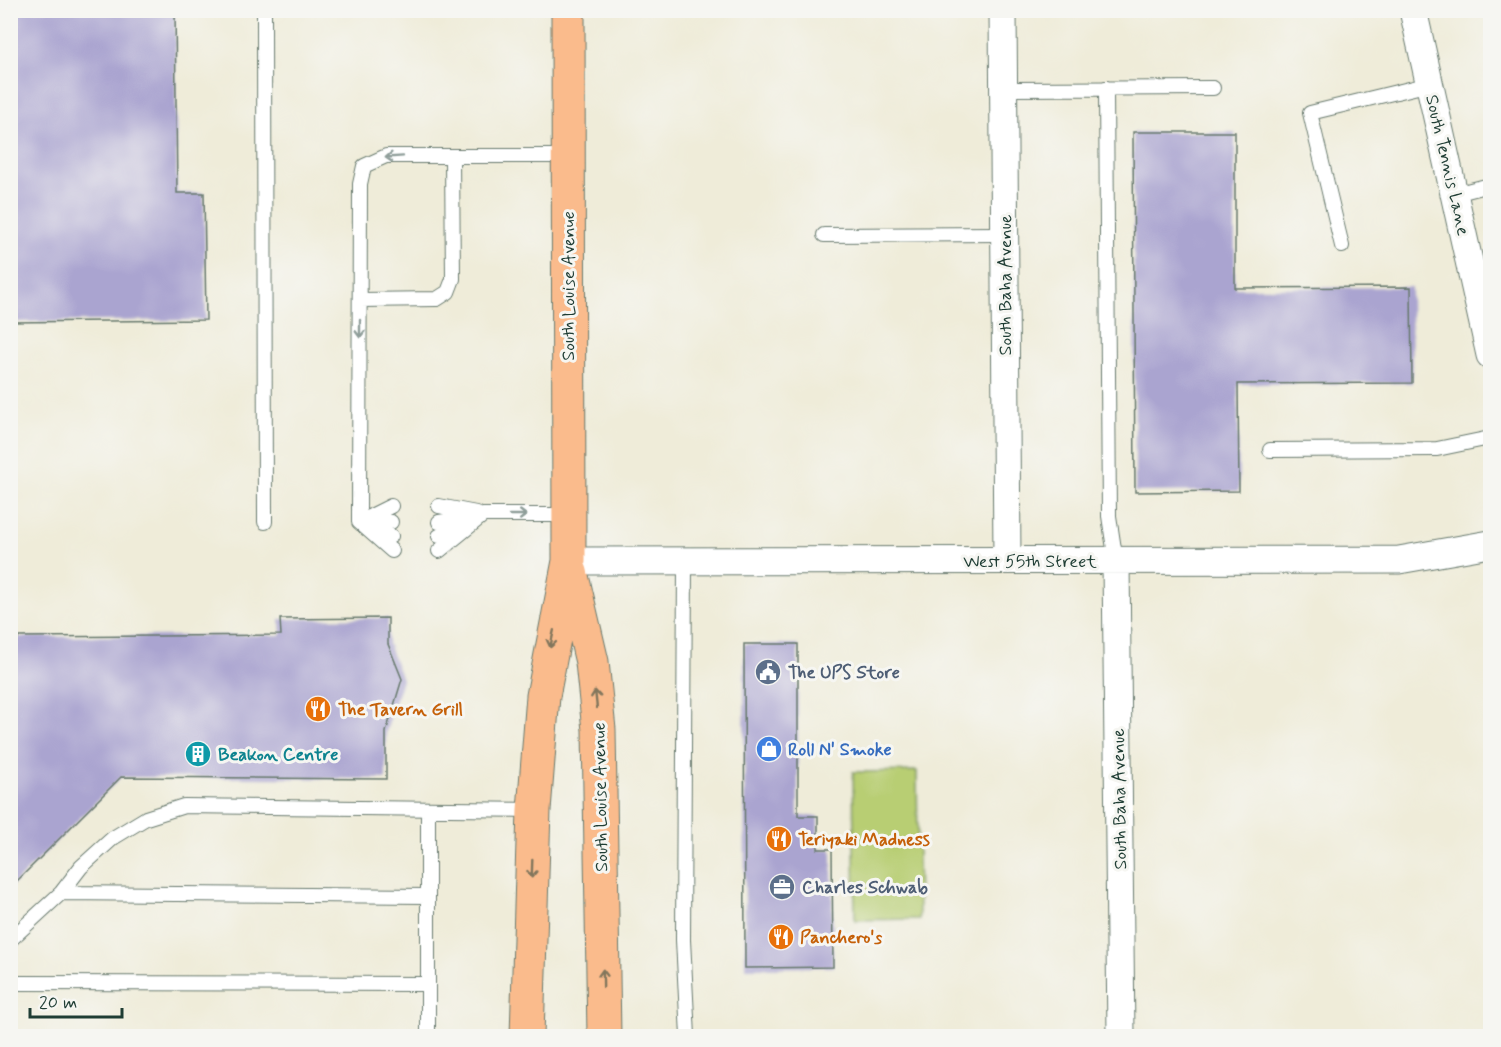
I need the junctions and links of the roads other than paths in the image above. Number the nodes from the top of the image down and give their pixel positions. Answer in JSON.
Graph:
{"nodes":[{"id":1,"x":264,"y":10,"type":"edge"},
{"id":2,"x":568,"y":10,"type":"edge"},
{"id":3,"x":1003,"y":10,"type":"edge"},
{"id":4,"x":1413,"y":10,"type":"edge"},
{"id":5,"x":1430,"y":84,"type":"junction"},
{"id":6,"x":1106,"y":88,"type":"junction"},
{"id":7,"x":1213,"y":88,"type":"dead end"},
{"id":8,"x":1003,"y":89,"type":"junction"},
{"id":9,"x":452,"y":156,"type":"junction"},
{"id":10,"x":568,"y":156,"type":"junction"},
{"id":11,"x":1491,"y":185,"type":"edge"},
{"id":12,"x":1455,"y":194,"type":"junction"},
{"id":13,"x":1005,"y":234,"type":"junction"},
{"id":14,"x":824,"y":235,"type":"dead end"},
{"id":15,"x":1342,"y":246,"type":"dead end"},
{"id":16,"x":360,"y":300,"type":"junction"},
{"id":17,"x":1491,"y":355,"type":"edge"},
{"id":18,"x":1491,"y":438,"type":"edge"},
{"id":19,"x":1270,"y":450,"type":"dead end"},
{"id":20,"x":391,"y":506,"type":"dead end"},
{"id":21,"x":439,"y":506,"type":"dead end"},
{"id":22,"x":484,"y":515,"type":"junction"},
{"id":23,"x":569,"y":515,"type":"junction"},
{"id":24,"x":265,"y":522,"type":"dead end"},
{"id":25,"x":359,"y":522,"type":"junction"},
{"id":26,"x":391,"y":529,"type":"dead end"},
{"id":27,"x":439,"y":529,"type":"dead end"},
{"id":28,"x":1491,"y":544,"type":"edge"},
{"id":29,"x":392,"y":552,"type":"dead end"},
{"id":30,"x":439,"y":552,"type":"dead end"},
{"id":31,"x":1007,"y":560,"type":"junction"},
{"id":32,"x":569,"y":561,"type":"junction"},
{"id":33,"x":685,"y":561,"type":"junction"},
{"id":34,"x":1116,"y":562,"type":"junction"},
{"id":35,"x":428,"y":809,"type":"junction"},
{"id":36,"x":534,"y":810,"type":"junction"},
{"id":37,"x":61,"y":893,"type":"junction"},
{"id":38,"x":428,"y":896,"type":"junction"},
{"id":39,"x":10,"y":940,"type":"edge"},
{"id":40,"x":10,"y":983,"type":"edge"},
{"id":41,"x":427,"y":984,"type":"junction"},
{"id":42,"x":428,"y":1036,"type":"edge"},
{"id":43,"x":527,"y":1036,"type":"edge"},
{"id":44,"x":604,"y":1036,"type":"edge"},
{"id":45,"x":688,"y":1036,"type":"edge"},
{"id":46,"x":1121,"y":1036,"type":"edge"}],
"edges":[{"from":1,"to":24,"type":"lane"},
{"from":2,"to":10,"type":"main road","name":"South Louise Avenue"},
{"from":3,"to":8,"type":"street","name":"South Baha Avenue"},
{"from":4,"to":5,"type":"street","name":"South Tennis Lane"},
{"from":5,"to":12,"type":"street","name":"South Tennis Lane"},
{"from":5,"to":15,"type":"lane"},
{"from":6,"to":7,"type":"lane"},
{"from":6,"to":8,"type":"lane"},
{"from":6,"to":34,"type":"lane"},
{"from":8,"to":13,"type":"street","name":"South Baha Avenue"},
{"from":9,"to":10,"type":"lane"},
{"from":9,"to":16,"type":"lane","one_way":true},
{"from":9,"to":16,"type":"lane"},
{"from":10,"to":23,"type":"main road","name":"South Louise Avenue"},
{"from":11,"to":12,"type":"lane"},
{"from":12,"to":17,"type":"street","name":"South Tennis Lane"},
{"from":13,"to":14,"type":"lane"},
{"from":13,"to":31,"type":"street","name":"South Baha Avenue"},
{"from":16,"to":25,"type":"lane","one_way":true},
{"from":18,"to":19,"type":"lane"},
{"from":20,"to":25,"type":"lane"},
{"from":21,"to":22,"type":"lane"},
{"from":22,"to":23,"type":"lane","one_way":true},
{"from":22,"to":27,"type":"lane"},
{"from":22,"to":30,"type":"lane"},
{"from":23,"to":32,"type":"main road","name":"South Louise Avenue"},
{"from":25,"to":26,"type":"lane"},
{"from":25,"to":29,"type":"lane"},
{"from":28,"to":34,"type":"street","name":"West 55th Street"},
{"from":31,"to":33,"type":"street","name":"West 55th Street"},
{"from":31,"to":34,"type":"street","name":"West 55th Street"},
{"from":32,"to":33,"type":"street","name":"West 55th Street"},
{"from":32,"to":36,"type":"main road","name":"South Louise Avenue","one_way":true},
{"from":44,"to":32,"type":"main road","name":"South Louise Avenue","one_way":true},
{"from":33,"to":45,"type":"lane"},
{"from":34,"to":46,"type":"street","name":"South Baha Avenue"},
{"from":35,"to":36,"type":"lane"},
{"from":35,"to":37,"type":"lane"},
{"from":35,"to":38,"type":"lane"},
{"from":36,"to":43,"type":"main road","name":"South Louise Avenue","one_way":true},
{"from":37,"to":38,"type":"lane"},
{"from":37,"to":39,"type":"lane"},
{"from":38,"to":41,"type":"lane"},
{"from":40,"to":41,"type":"lane"},
{"from":41,"to":42,"type":"lane"}]}
